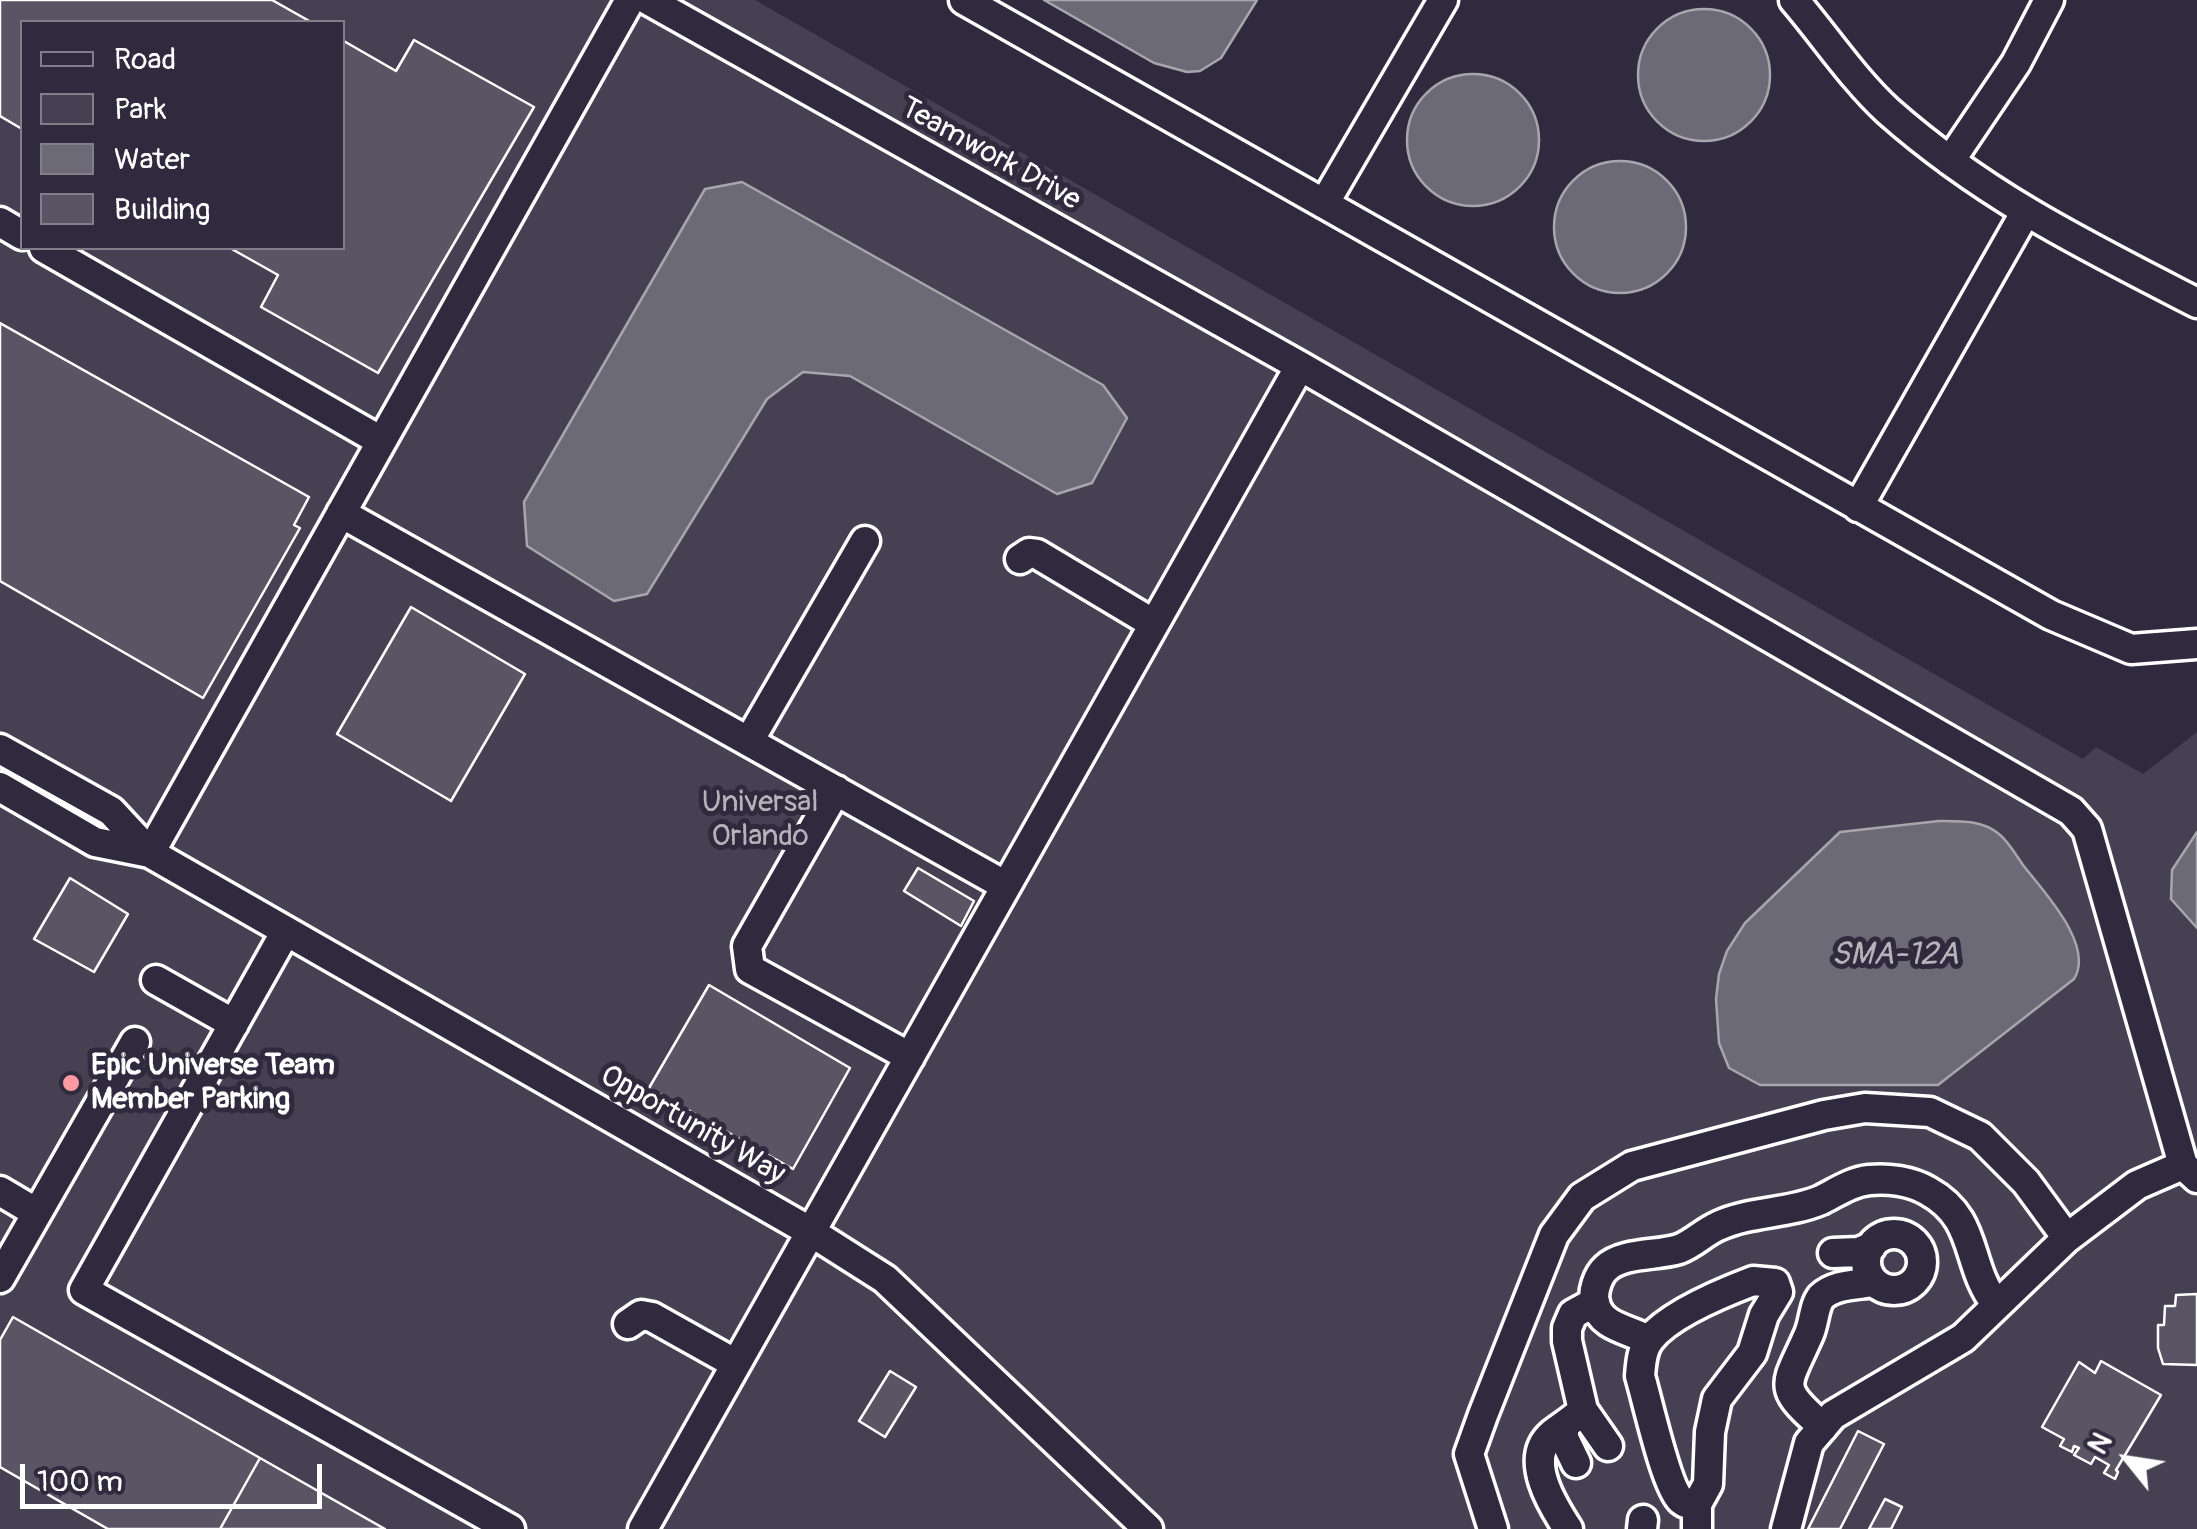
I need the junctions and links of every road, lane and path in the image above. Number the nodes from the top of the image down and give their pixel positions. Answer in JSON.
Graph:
{"nodes":[{"id":1,"x":630,"y":0,"type":"edge"},
{"id":2,"x":648,"y":0,"type":"edge"},
{"id":3,"x":964,"y":0,"type":"edge"},
{"id":4,"x":1443,"y":0,"type":"edge"},
{"id":5,"x":1794,"y":0,"type":"edge"},
{"id":6,"x":2049,"y":0,"type":"edge"},
{"id":7,"x":1950,"y":161,"type":"junction"},
{"id":8,"x":1324,"y":204,"type":"junction"},
{"id":9,"x":2025,"y":212,"type":"junction"},
{"id":10,"x":48,"y":250,"type":"edge"},
{"id":11,"x":2197,"y":303,"type":"edge"},
{"id":12,"x":1300,"y":366,"type":"junction"},
{"id":13,"x":382,"y":441,"type":"junction"},
{"id":14,"x":1858,"y":506,"type":"junction"},
{"id":15,"x":341,"y":513,"type":"junction"},
{"id":16,"x":864,"y":541,"type":"dead end"},
{"id":17,"x":1020,"y":559,"type":"dead end"},
{"id":18,"x":1154,"y":624,"type":"junction"},
{"id":19,"x":2197,"y":644,"type":"edge"},
{"id":20,"x":748,"y":741,"type":"junction"},
{"id":21,"x":0,"y":749,"type":"edge"},
{"id":22,"x":32,"y":767,"type":"junction"},
{"id":23,"x":836,"y":790,"type":"junction"},
{"id":24,"x":8,"y":792,"type":"edge"},
{"id":25,"x":150,"y":852,"type":"junction"},
{"id":26,"x":1006,"y":886,"type":"junction"},
{"id":27,"x":286,"y":931,"type":"junction"},
{"id":28,"x":156,"y":980,"type":"dead end"},
{"id":29,"x":234,"y":1024,"type":"junction"},
{"id":30,"x":135,"y":1042,"type":"dead end"},
{"id":31,"x":910,"y":1056,"type":"junction"},
{"id":32,"x":2190,"y":1171,"type":"edge"},
{"id":33,"x":0,"y":1192,"type":"edge"},
{"id":34,"x":37,"y":1213,"type":"junction"},
{"id":35,"x":810,"y":1232,"type":"junction"},
{"id":36,"x":2067,"y":1238,"type":"junction"},
{"id":37,"x":1871,"y":1246,"type":"junction"},
{"id":38,"x":1833,"y":1253,"type":"dead end"},
{"id":39,"x":0,"y":1278,"type":"edge"},
{"id":40,"x":1874,"y":1282,"type":"junction"},
{"id":41,"x":1594,"y":1302,"type":"junction"},
{"id":42,"x":1996,"y":1304,"type":"junction"},
{"id":43,"x":628,"y":1324,"type":"dead end"},
{"id":44,"x":1648,"y":1340,"type":"junction"},
{"id":45,"x":736,"y":1364,"type":"junction"},
{"id":46,"x":1573,"y":1418,"type":"junction"},
{"id":47,"x":1823,"y":1426,"type":"junction"},
{"id":48,"x":1608,"y":1446,"type":"dead end"},
{"id":49,"x":1576,"y":1464,"type":"dead end"},
{"id":50,"x":1697,"y":1516,"type":"edge"},
{"id":51,"x":510,"y":1529,"type":"edge"},
{"id":52,"x":643,"y":1529,"type":"edge"},
{"id":53,"x":1148,"y":1529,"type":"edge"},
{"id":54,"x":1493,"y":1529,"type":"edge"},
{"id":55,"x":1568,"y":1529,"type":"edge"},
{"id":56,"x":1786,"y":1529,"type":"edge"}],
"edges":[{"from":1,"to":13,"type":"street"},
{"from":2,"to":12,"type":"street","name":"Teamwork Drive"},
{"from":3,"to":8,"type":"street"},
{"from":4,"to":8,"type":"street"},
{"from":5,"to":7,"type":"street"},
{"from":6,"to":7,"type":"street"},
{"from":7,"to":9,"type":"street"},
{"from":8,"to":14,"type":"street"},
{"from":9,"to":11,"type":"street"},
{"from":9,"to":14,"type":"street"},
{"from":10,"to":13,"type":"street"},
{"from":12,"to":18,"type":"street"},
{"from":12,"to":32,"type":"street","name":"Teamwork Drive"},
{"from":13,"to":15,"type":"street"},
{"from":14,"to":19,"type":"street"},
{"from":15,"to":20,"type":"street"},
{"from":15,"to":25,"type":"street"},
{"from":16,"to":20,"type":"street"},
{"from":17,"to":18,"type":"street"},
{"from":18,"to":26,"type":"street"},
{"from":20,"to":23,"type":"street"},
{"from":21,"to":22,"type":"street","name":"Opportunity Way"},
{"from":22,"to":24,"type":"street"},
{"from":22,"to":25,"type":"street","name":"Opportunity Way"},
{"from":23,"to":26,"type":"street"},
{"from":23,"to":31,"type":"street"},
{"from":24,"to":25,"type":"street","name":"Opportunity Way"},
{"from":25,"to":27,"type":"street","name":"Opportunity Way"},
{"from":26,"to":31,"type":"street"},
{"from":27,"to":29,"type":"street"},
{"from":27,"to":35,"type":"street","name":"Opportunity Way"},
{"from":28,"to":29,"type":"street"},
{"from":29,"to":51,"type":"street"},
{"from":30,"to":34,"type":"street"},
{"from":31,"to":35,"type":"street"},
{"from":32,"to":36,"type":"street"},
{"from":33,"to":34,"type":"street"},
{"from":34,"to":39,"type":"street"},
{"from":35,"to":45,"type":"street"},
{"from":35,"to":53,"type":"street","name":"Opportunity Way"},
{"from":36,"to":42,"type":"street"},
{"from":36,"to":54,"type":"street"},
{"from":37,"to":38,"type":"street"},
{"from":37,"to":40,"type":"street"},
{"from":37,"to":40,"type":"street"},
{"from":40,"to":47,"type":"street"},
{"from":41,"to":42,"type":"street"},
{"from":41,"to":44,"type":"street"},
{"from":41,"to":46,"type":"street"},
{"from":42,"to":47,"type":"street"},
{"from":43,"to":45,"type":"street"},
{"from":44,"to":50,"type":"street"},
{"from":44,"to":50,"type":"street"},
{"from":45,"to":52,"type":"street"},
{"from":46,"to":48,"type":"street"},
{"from":46,"to":49,"type":"street"},
{"from":46,"to":55,"type":"street"},
{"from":47,"to":56,"type":"street"}]}
